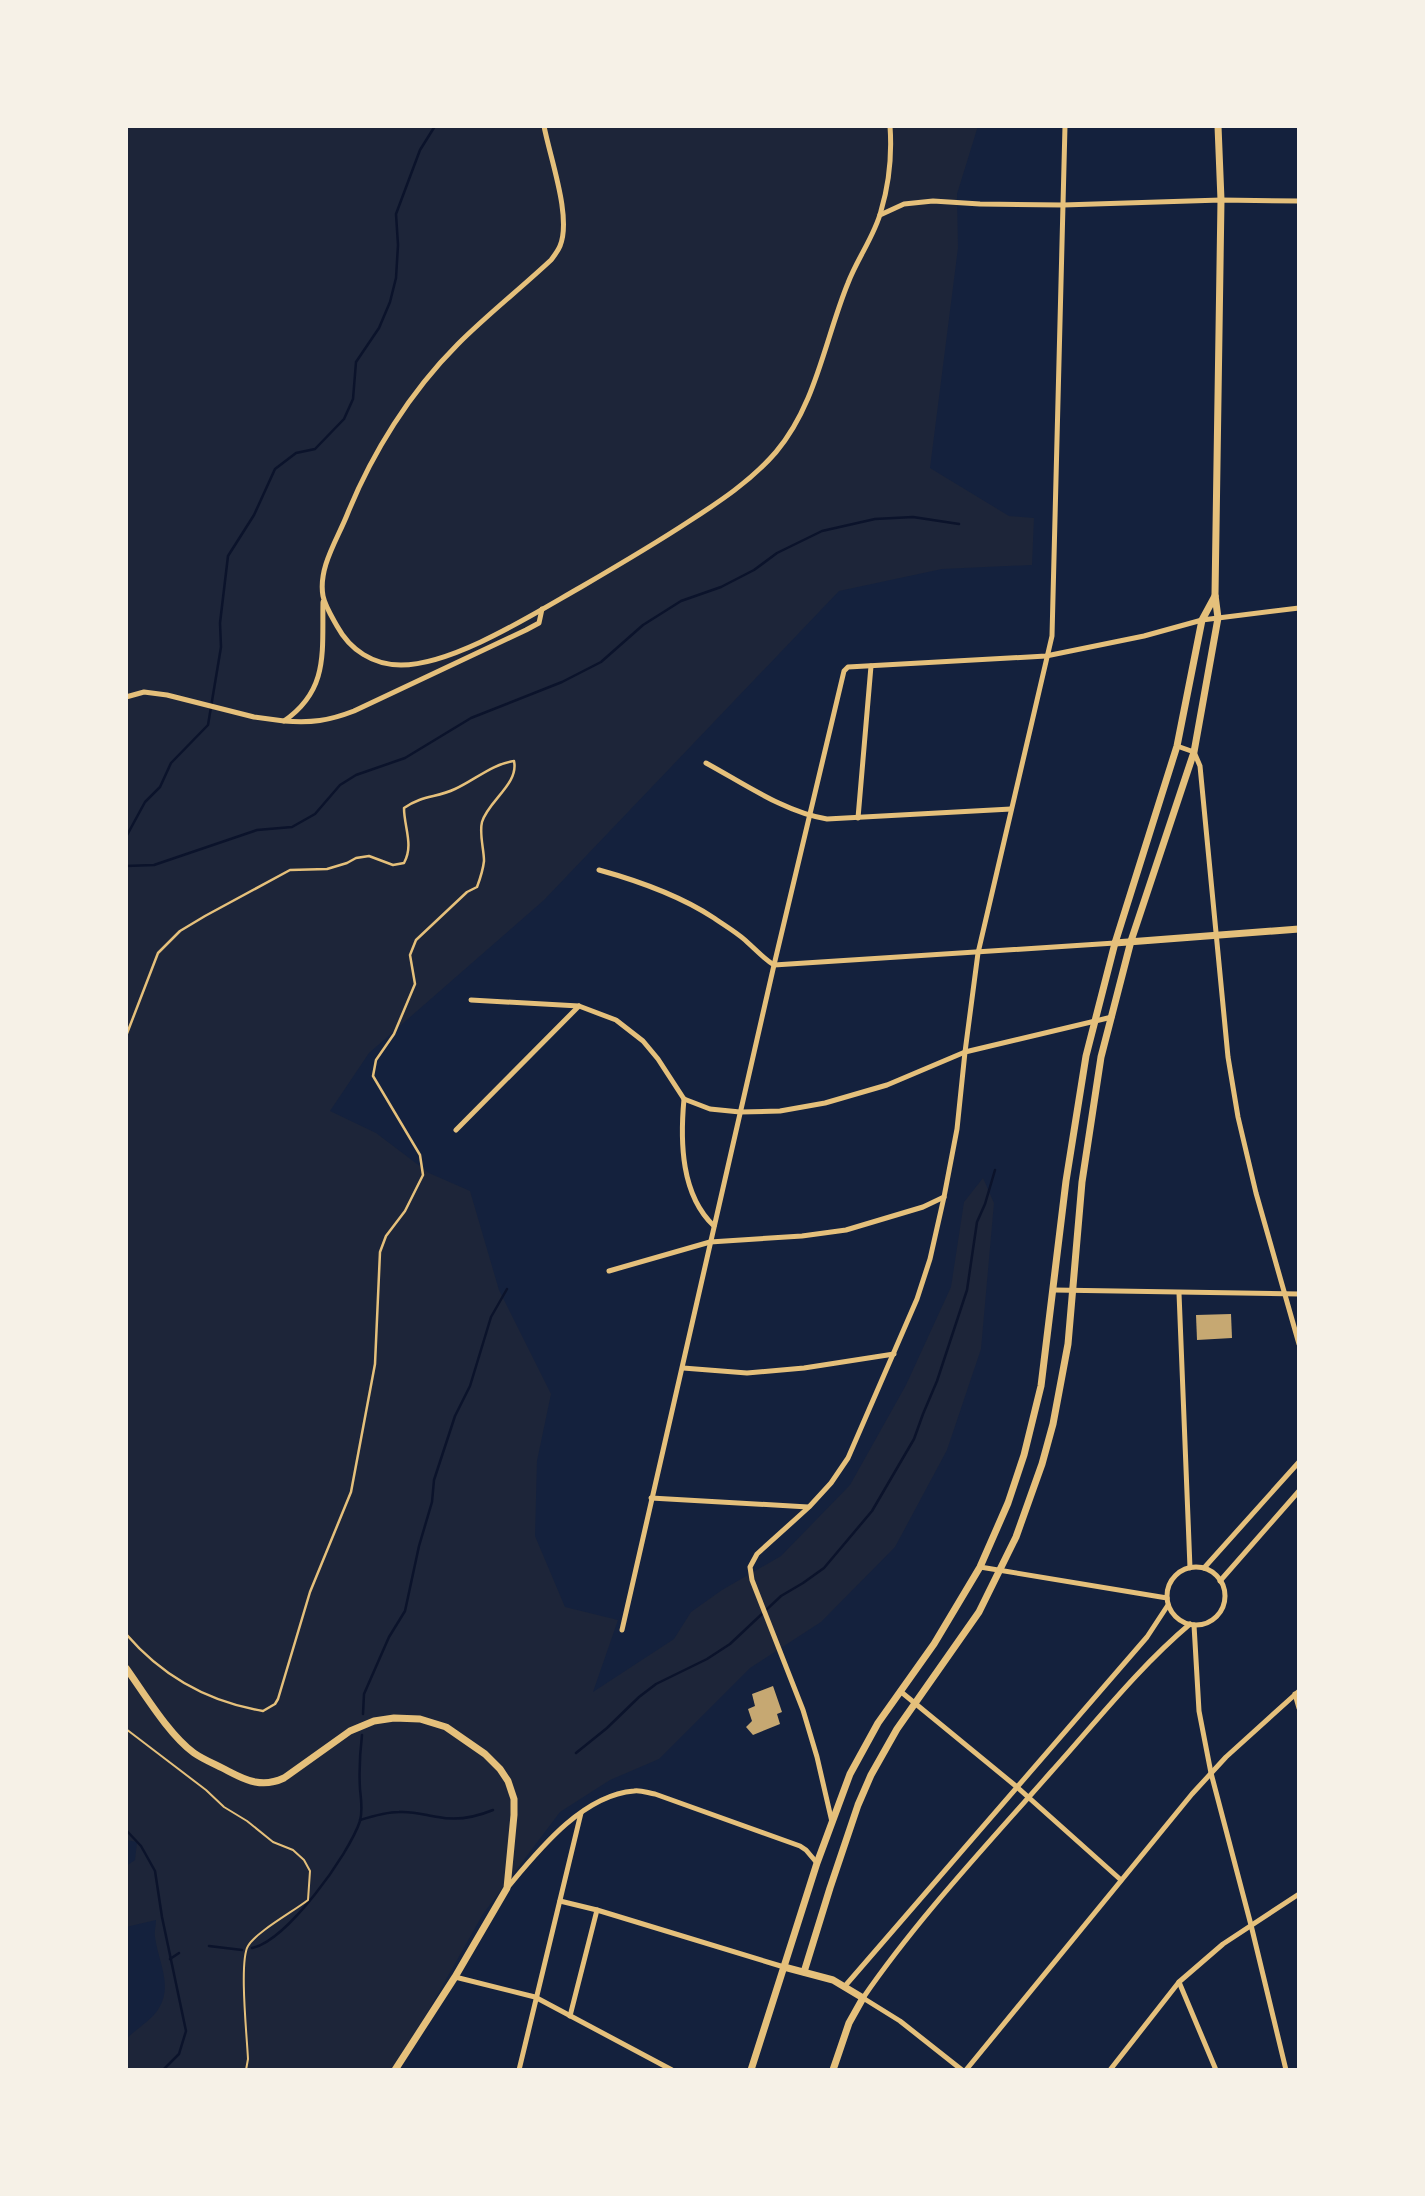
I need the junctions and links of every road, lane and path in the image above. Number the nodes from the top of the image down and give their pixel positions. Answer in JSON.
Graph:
{"nodes":[{"id":1,"x":544,"y":126,"type":"edge"},
{"id":2,"x":890,"y":126,"type":"edge"},
{"id":3,"x":1065,"y":126,"type":"edge"},
{"id":4,"x":1218,"y":126,"type":"edge"},
{"id":5,"x":1221,"y":200,"type":"junction"},
{"id":6,"x":1299,"y":201,"type":"edge"},
{"id":7,"x":1063,"y":205,"type":"junction"},
{"id":8,"x":880,"y":215,"type":"junction"},
{"id":9,"x":1215,"y":596,"type":"junction"},
{"id":10,"x":323,"y":597,"type":"junction"},
{"id":11,"x":1299,"y":608,"type":"edge"},
{"id":12,"x":542,"y":609,"type":"junction"},
{"id":13,"x":1218,"y":618,"type":"junction"},
{"id":14,"x":1202,"y":620,"type":"junction"},
{"id":15,"x":1046,"y":656,"type":"junction"},
{"id":16,"x":871,"y":666,"type":"junction"},
{"id":17,"x":126,"y":697,"type":"edge"},
{"id":18,"x":284,"y":721,"type":"junction"},
{"id":19,"x":1177,"y":746,"type":"junction"},
{"id":20,"x":1194,"y":752,"type":"junction"},
{"id":21,"x":706,"y":763,"type":"dead end"},
{"id":22,"x":1011,"y":809,"type":"junction"},
{"id":23,"x":810,"y":817,"type":"junction"},
{"id":24,"x":858,"y":818,"type":"junction"},
{"id":25,"x":599,"y":870,"type":"dead end"},
{"id":26,"x":1299,"y":929,"type":"edge"},
{"id":27,"x":1216,"y":934,"type":"junction"},
{"id":28,"x":1131,"y":941,"type":"junction"},
{"id":29,"x":1115,"y":943,"type":"junction"},
{"id":30,"x":978,"y":953,"type":"junction"},
{"id":31,"x":774,"y":965,"type":"junction"},
{"id":32,"x":471,"y":1000,"type":"dead end"},
{"id":33,"x":579,"y":1006,"type":"junction"},
{"id":34,"x":1112,"y":1017,"type":"junction"},
{"id":35,"x":1095,"y":1020,"type":"junction"},
{"id":36,"x":126,"y":1036,"type":"edge"},
{"id":37,"x":965,"y":1052,"type":"junction"},
{"id":38,"x":684,"y":1099,"type":"junction"},
{"id":39,"x":740,"y":1112,"type":"junction"},
{"id":40,"x":456,"y":1130,"type":"dead end"},
{"id":41,"x":944,"y":1197,"type":"junction"},
{"id":42,"x":714,"y":1226,"type":"junction"},
{"id":43,"x":710,"y":1242,"type":"junction"},
{"id":44,"x":609,"y":1272,"type":"dead end"},
{"id":45,"x":1054,"y":1290,"type":"junction"},
{"id":46,"x":1074,"y":1291,"type":"junction"},
{"id":47,"x":1179,"y":1293,"type":"junction"},
{"id":48,"x":1285,"y":1293,"type":"junction"},
{"id":49,"x":1299,"y":1294,"type":"edge"},
{"id":50,"x":1299,"y":1344,"type":"edge"},
{"id":51,"x":894,"y":1354,"type":"junction"},
{"id":52,"x":683,"y":1368,"type":"junction"},
{"id":53,"x":1299,"y":1462,"type":"edge"},
{"id":54,"x":1299,"y":1491,"type":"edge"},
{"id":55,"x":651,"y":1498,"type":"junction"},
{"id":56,"x":809,"y":1507,"type":"junction"},
{"id":57,"x":980,"y":1567,"type":"junction"},
{"id":58,"x":1191,"y":1567,"type":"junction"},
{"id":59,"x":1204,"y":1568,"type":"junction"},
{"id":60,"x":1000,"y":1572,"type":"junction"},
{"id":61,"x":1220,"y":1581,"type":"junction"},
{"id":62,"x":1167,"y":1598,"type":"junction"},
{"id":63,"x":1168,"y":1605,"type":"junction"},
{"id":64,"x":1192,"y":1624,"type":"junction"},
{"id":65,"x":622,"y":1630,"type":"dead end"},
{"id":66,"x":126,"y":1634,"type":"edge"},
{"id":67,"x":126,"y":1668,"type":"edge"},
{"id":68,"x":900,"y":1691,"type":"junction"},
{"id":69,"x":1297,"y":1693,"type":"edge"},
{"id":70,"x":916,"y":1703,"type":"junction"},
{"id":71,"x":1299,"y":1708,"type":"edge"},
{"id":72,"x":126,"y":1728,"type":"edge"},
{"id":73,"x":1210,"y":1773,"type":"junction"},
{"id":74,"x":1017,"y":1787,"type":"junction"},
{"id":75,"x":1029,"y":1797,"type":"junction"},
{"id":76,"x":581,"y":1813,"type":"junction"},
{"id":77,"x":832,"y":1822,"type":"junction"},
{"id":78,"x":817,"y":1863,"type":"junction"},
{"id":79,"x":1121,"y":1880,"type":"junction"},
{"id":80,"x":507,"y":1888,"type":"junction"},
{"id":81,"x":1299,"y":1894,"type":"edge"},
{"id":82,"x":560,"y":1901,"type":"junction"},
{"id":83,"x":597,"y":1910,"type":"junction"},
{"id":84,"x":1251,"y":1926,"type":"junction"},
{"id":85,"x":784,"y":1967,"type":"junction"},
{"id":86,"x":804,"y":1972,"type":"junction"},
{"id":87,"x":455,"y":1977,"type":"junction"},
{"id":88,"x":1179,"y":1982,"type":"junction"},
{"id":89,"x":845,"y":1986,"type":"junction"},
{"id":90,"x":535,"y":1997,"type":"junction"},
{"id":91,"x":863,"y":1998,"type":"junction"},
{"id":92,"x":570,"y":2016,"type":"junction"},
{"id":93,"x":246,"y":2070,"type":"edge"},
{"id":94,"x":395,"y":2070,"type":"edge"},
{"id":95,"x":519,"y":2070,"type":"edge"},
{"id":96,"x":672,"y":2070,"type":"edge"},
{"id":97,"x":751,"y":2070,"type":"edge"},
{"id":98,"x":833,"y":2070,"type":"edge"},
{"id":99,"x":964,"y":2070,"type":"edge"},
{"id":100,"x":1110,"y":2070,"type":"edge"},
{"id":101,"x":1216,"y":2070,"type":"edge"},
{"id":102,"x":1286,"y":2070,"type":"edge"}],
"edges":[{"from":1,"to":10,"type":"street"},
{"from":2,"to":8,"type":"street"},
{"from":3,"to":7,"type":"street"},
{"from":4,"to":5,"type":"street"},
{"from":5,"to":6,"type":"street"},
{"from":5,"to":7,"type":"street"},
{"from":5,"to":9,"type":"street"},
{"from":7,"to":8,"type":"street"},
{"from":7,"to":15,"type":"street"},
{"from":8,"to":12,"type":"street"},
{"from":9,"to":13,"type":"street"},
{"from":9,"to":14,"type":"street"},
{"from":10,"to":12,"type":"street"},
{"from":10,"to":18,"type":"street"},
{"from":11,"to":13,"type":"street"},
{"from":12,"to":18,"type":"street"},
{"from":13,"to":14,"type":"street"},
{"from":13,"to":20,"type":"street"},
{"from":14,"to":15,"type":"street"},
{"from":14,"to":19,"type":"street"},
{"from":15,"to":16,"type":"street"},
{"from":15,"to":22,"type":"street"},
{"from":16,"to":23,"type":"street"},
{"from":16,"to":24,"type":"street"},
{"from":17,"to":18,"type":"street"},
{"from":19,"to":20,"type":"street"},
{"from":19,"to":29,"type":"street"},
{"from":20,"to":27,"type":"street"},
{"from":20,"to":28,"type":"street"},
{"from":21,"to":23,"type":"street"},
{"from":22,"to":24,"type":"street"},
{"from":22,"to":30,"type":"street"},
{"from":23,"to":24,"type":"street"},
{"from":23,"to":31,"type":"street"},
{"from":25,"to":31,"type":"street"},
{"from":26,"to":27,"type":"street"},
{"from":27,"to":28,"type":"street"},
{"from":27,"to":48,"type":"street"},
{"from":28,"to":29,"type":"street"},
{"from":28,"to":34,"type":"street"},
{"from":29,"to":30,"type":"street"},
{"from":29,"to":35,"type":"street"},
{"from":30,"to":31,"type":"street"},
{"from":30,"to":37,"type":"street"},
{"from":31,"to":39,"type":"street"},
{"from":32,"to":33,"type":"street"},
{"from":33,"to":38,"type":"street"},
{"from":33,"to":40,"type":"street"},
{"from":34,"to":35,"type":"street"},
{"from":34,"to":46,"type":"street"},
{"from":35,"to":37,"type":"street"},
{"from":35,"to":45,"type":"street"},
{"from":36,"to":66,"type":"lane"},
{"from":37,"to":39,"type":"street"},
{"from":37,"to":41,"type":"street"},
{"from":38,"to":39,"type":"street"},
{"from":38,"to":42,"type":"street"},
{"from":39,"to":42,"type":"street"},
{"from":41,"to":43,"type":"street"},
{"from":41,"to":51,"type":"street"},
{"from":42,"to":43,"type":"street"},
{"from":43,"to":44,"type":"street"},
{"from":43,"to":52,"type":"street"},
{"from":45,"to":46,"type":"street"},
{"from":45,"to":57,"type":"street"},
{"from":46,"to":47,"type":"street"},
{"from":46,"to":60,"type":"street"},
{"from":47,"to":48,"type":"street"},
{"from":47,"to":58,"type":"street"},
{"from":48,"to":49,"type":"street"},
{"from":48,"to":50,"type":"street"},
{"from":51,"to":52,"type":"street"},
{"from":51,"to":56,"type":"street"},
{"from":52,"to":55,"type":"street"},
{"from":53,"to":59,"type":"street"},
{"from":54,"to":61,"type":"street"},
{"from":55,"to":56,"type":"street"},
{"from":55,"to":65,"type":"street"},
{"from":56,"to":77,"type":"street"},
{"from":57,"to":60,"type":"street"},
{"from":57,"to":68,"type":"street"},
{"from":58,"to":59,"type":"street"},
{"from":58,"to":62,"type":"street"},
{"from":59,"to":61,"type":"street"},
{"from":60,"to":62,"type":"street"},
{"from":60,"to":70,"type":"street"},
{"from":61,"to":64,"type":"street"},
{"from":62,"to":63,"type":"street"},
{"from":63,"to":64,"type":"street"},
{"from":63,"to":74,"type":"street"},
{"from":64,"to":73,"type":"street"},
{"from":64,"to":75,"type":"street"},
{"from":67,"to":80,"type":"street"},
{"from":68,"to":70,"type":"street"},
{"from":68,"to":77,"type":"street"},
{"from":69,"to":71,"type":"street"},
{"from":69,"to":73,"type":"street"},
{"from":70,"to":74,"type":"street"},
{"from":70,"to":86,"type":"street"},
{"from":72,"to":93,"type":"path"},
{"from":73,"to":79,"type":"street"},
{"from":73,"to":84,"type":"street"},
{"from":74,"to":75,"type":"street"},
{"from":74,"to":89,"type":"street"},
{"from":75,"to":79,"type":"street"},
{"from":75,"to":91,"type":"street"},
{"from":76,"to":78,"type":"street"},
{"from":76,"to":80,"type":"street"},
{"from":76,"to":82,"type":"street"},
{"from":77,"to":78,"type":"street"},
{"from":78,"to":85,"type":"street"},
{"from":79,"to":99,"type":"street"},
{"from":80,"to":87,"type":"street"},
{"from":81,"to":84,"type":"street"},
{"from":82,"to":83,"type":"street"},
{"from":82,"to":90,"type":"street"},
{"from":83,"to":85,"type":"street"},
{"from":83,"to":92,"type":"street"},
{"from":84,"to":88,"type":"street"},
{"from":84,"to":102,"type":"street"},
{"from":85,"to":86,"type":"street"},
{"from":85,"to":97,"type":"street"},
{"from":86,"to":89,"type":"street"},
{"from":87,"to":90,"type":"street"},
{"from":87,"to":94,"type":"street"},
{"from":88,"to":100,"type":"street"},
{"from":88,"to":101,"type":"street"},
{"from":89,"to":91,"type":"street"},
{"from":90,"to":92,"type":"street"},
{"from":90,"to":95,"type":"street"},
{"from":91,"to":98,"type":"street"},
{"from":91,"to":99,"type":"street"},
{"from":92,"to":96,"type":"street"}]}
